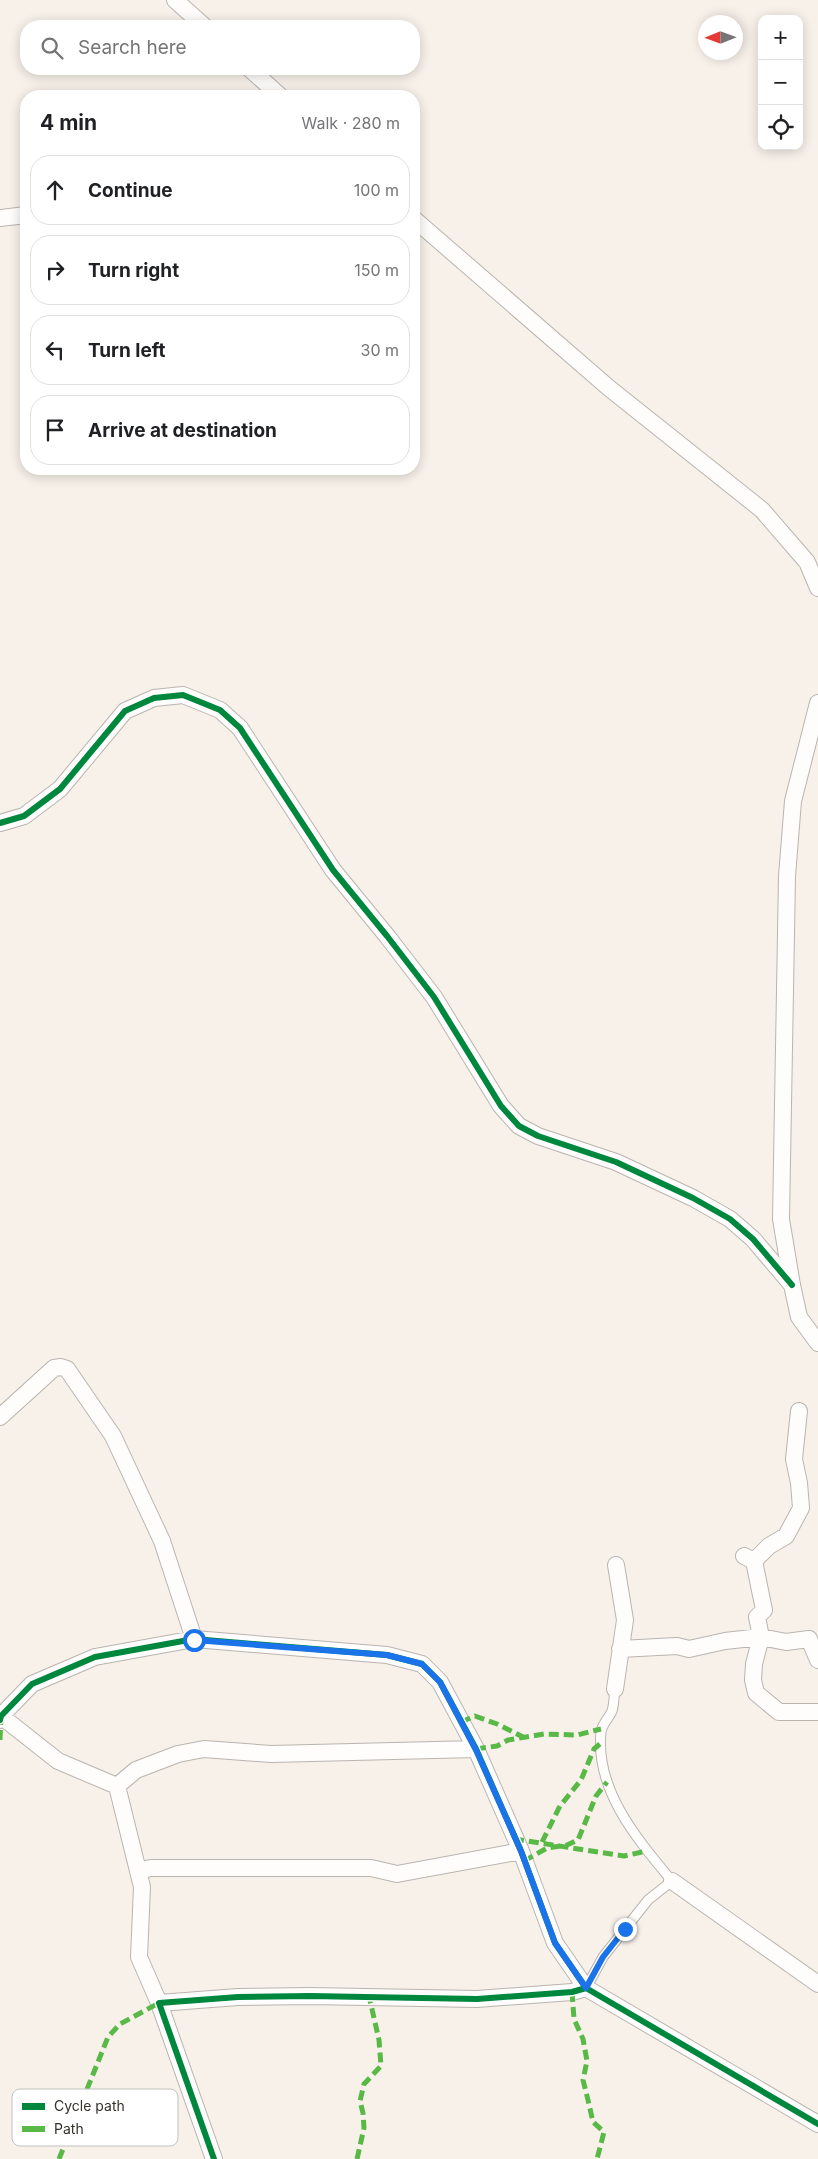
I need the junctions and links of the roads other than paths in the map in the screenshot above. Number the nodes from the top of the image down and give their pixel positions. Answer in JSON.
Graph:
{"nodes":[{"id":1,"x":175,"y":0,"type":"edge"},
{"id":2,"x":197,"y":20,"type":"edge"},
{"id":3,"x":257,"y":75,"type":"edge"},
{"id":4,"x":273,"y":90,"type":"edge"},
{"id":5,"x":20,"y":216,"type":"edge"},
{"id":6,"x":0,"y":218,"type":"edge"},
{"id":7,"x":420,"y":224,"type":"edge"},
{"id":8,"x":818,"y":588,"type":"edge"},
{"id":9,"x":818,"y":703,"type":"edge"},
{"id":10,"x":0,"y":823,"type":"edge"},
{"id":11,"x":792,"y":1285,"type":"junction"},
{"id":12,"x":818,"y":1343,"type":"edge"},
{"id":13,"x":799,"y":1411,"type":"dead end"},
{"id":14,"x":0,"y":1417,"type":"edge"},
{"id":15,"x":616,"y":1565,"type":"dead end"},
{"id":16,"x":761,"y":1637,"type":"junction"},
{"id":17,"x":194,"y":1640,"type":"junction"},
{"id":18,"x":620,"y":1649,"type":"junction"},
{"id":19,"x":818,"y":1660,"type":"edge"},
{"id":20,"x":615,"y":1689,"type":"joint"},
{"id":21,"x":818,"y":1712,"type":"edge"},
{"id":22,"x":1,"y":1718,"type":"edge"},
{"id":23,"x":476,"y":1750,"type":"junction"},
{"id":24,"x":117,"y":1786,"type":"junction"},
{"id":25,"x":521,"y":1851,"type":"junction"},
{"id":26,"x":138,"y":1871,"type":"junction"},
{"id":27,"x":672,"y":1881,"type":"junction"},
{"id":28,"x":818,"y":1984,"type":"edge"},
{"id":29,"x":586,"y":1988,"type":"junction"},
{"id":30,"x":159,"y":2003,"type":"junction"},
{"id":31,"x":818,"y":2124,"type":"edge"},
{"id":32,"x":214,"y":2159,"type":"edge"}],
"edges":[{"from":1,"to":2,"type":"street"},
{"from":3,"to":4,"type":"street"},
{"from":5,"to":6,"type":"street"},
{"from":7,"to":8,"type":"street"},
{"from":9,"to":11,"type":"street"},
{"from":10,"to":11,"type":"street"},
{"from":11,"to":12,"type":"street"},
{"from":13,"to":16,"type":"street"},
{"from":14,"to":17,"type":"street"},
{"from":15,"to":18,"type":"street"},
{"from":16,"to":18,"type":"street"},
{"from":16,"to":19,"type":"street"},
{"from":16,"to":21,"type":"street"},
{"from":17,"to":22,"type":"street"},
{"from":17,"to":23,"type":"street"},
{"from":18,"to":20,"type":"street"},
{"from":20,"to":27,"type":"lane"},
{"from":22,"to":24,"type":"street"},
{"from":23,"to":24,"type":"street"},
{"from":23,"to":25,"type":"street"},
{"from":24,"to":26,"type":"street"},
{"from":25,"to":26,"type":"street"},
{"from":25,"to":29,"type":"street"},
{"from":26,"to":30,"type":"street"},
{"from":27,"to":28,"type":"street"},
{"from":27,"to":29,"type":"lane"},
{"from":29,"to":30,"type":"street"},
{"from":29,"to":31,"type":"street"},
{"from":30,"to":32,"type":"street"}]}
